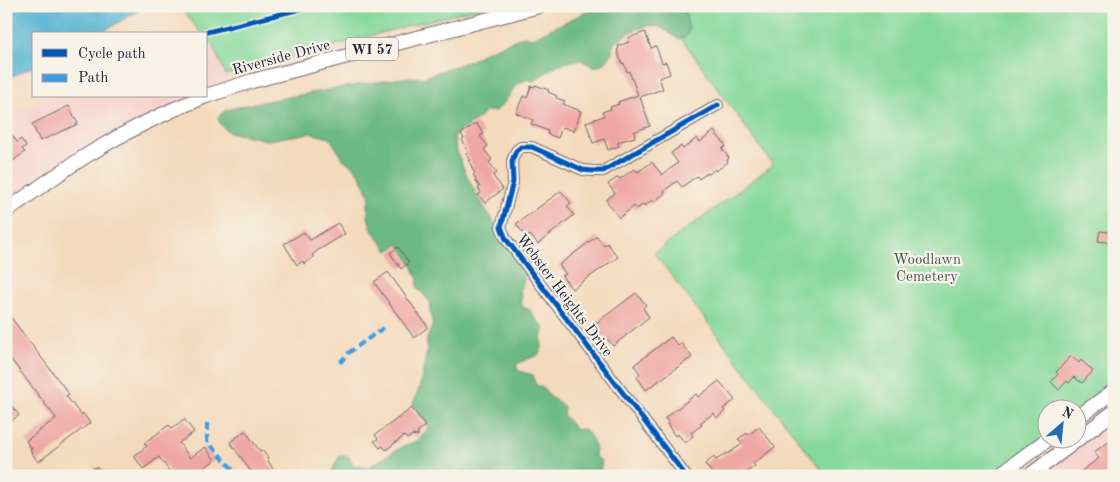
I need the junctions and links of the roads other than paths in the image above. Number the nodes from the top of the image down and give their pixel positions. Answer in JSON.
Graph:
{"nodes":[{"id":1,"x":540,"y":6,"type":"edge"},
{"id":2,"x":208,"y":95,"type":"edge"},
{"id":3,"x":201,"y":98,"type":"edge"},
{"id":4,"x":718,"y":105,"type":"dead end"},
{"id":5,"x":6,"y":212,"type":"edge"},
{"id":6,"x":1114,"y":391,"type":"edge"},
{"id":7,"x":1088,"y":410,"type":"edge"},
{"id":8,"x":1114,"y":412,"type":"edge"},
{"id":9,"x":1088,"y":431,"type":"edge"},
{"id":10,"x":1038,"y":446,"type":"edge"},
{"id":11,"x":1063,"y":450,"type":"edge"},
{"id":12,"x":686,"y":476,"type":"edge"},
{"id":13,"x":998,"y":476,"type":"edge"},
{"id":14,"x":1029,"y":476,"type":"edge"}],
"edges":[{"from":1,"to":2,"type":"main road","name":"Riverside Drive","number":"WI 57"},
{"from":3,"to":5,"type":"main road","name":"Riverside Drive","number":"WI 57"},
{"from":4,"to":12,"type":"street","name":"Webster Heights Drive"},
{"from":6,"to":7,"type":"main road"},
{"from":8,"to":9,"type":"main road"},
{"from":10,"to":13,"type":"main road"},
{"from":11,"to":14,"type":"main road"}]}
